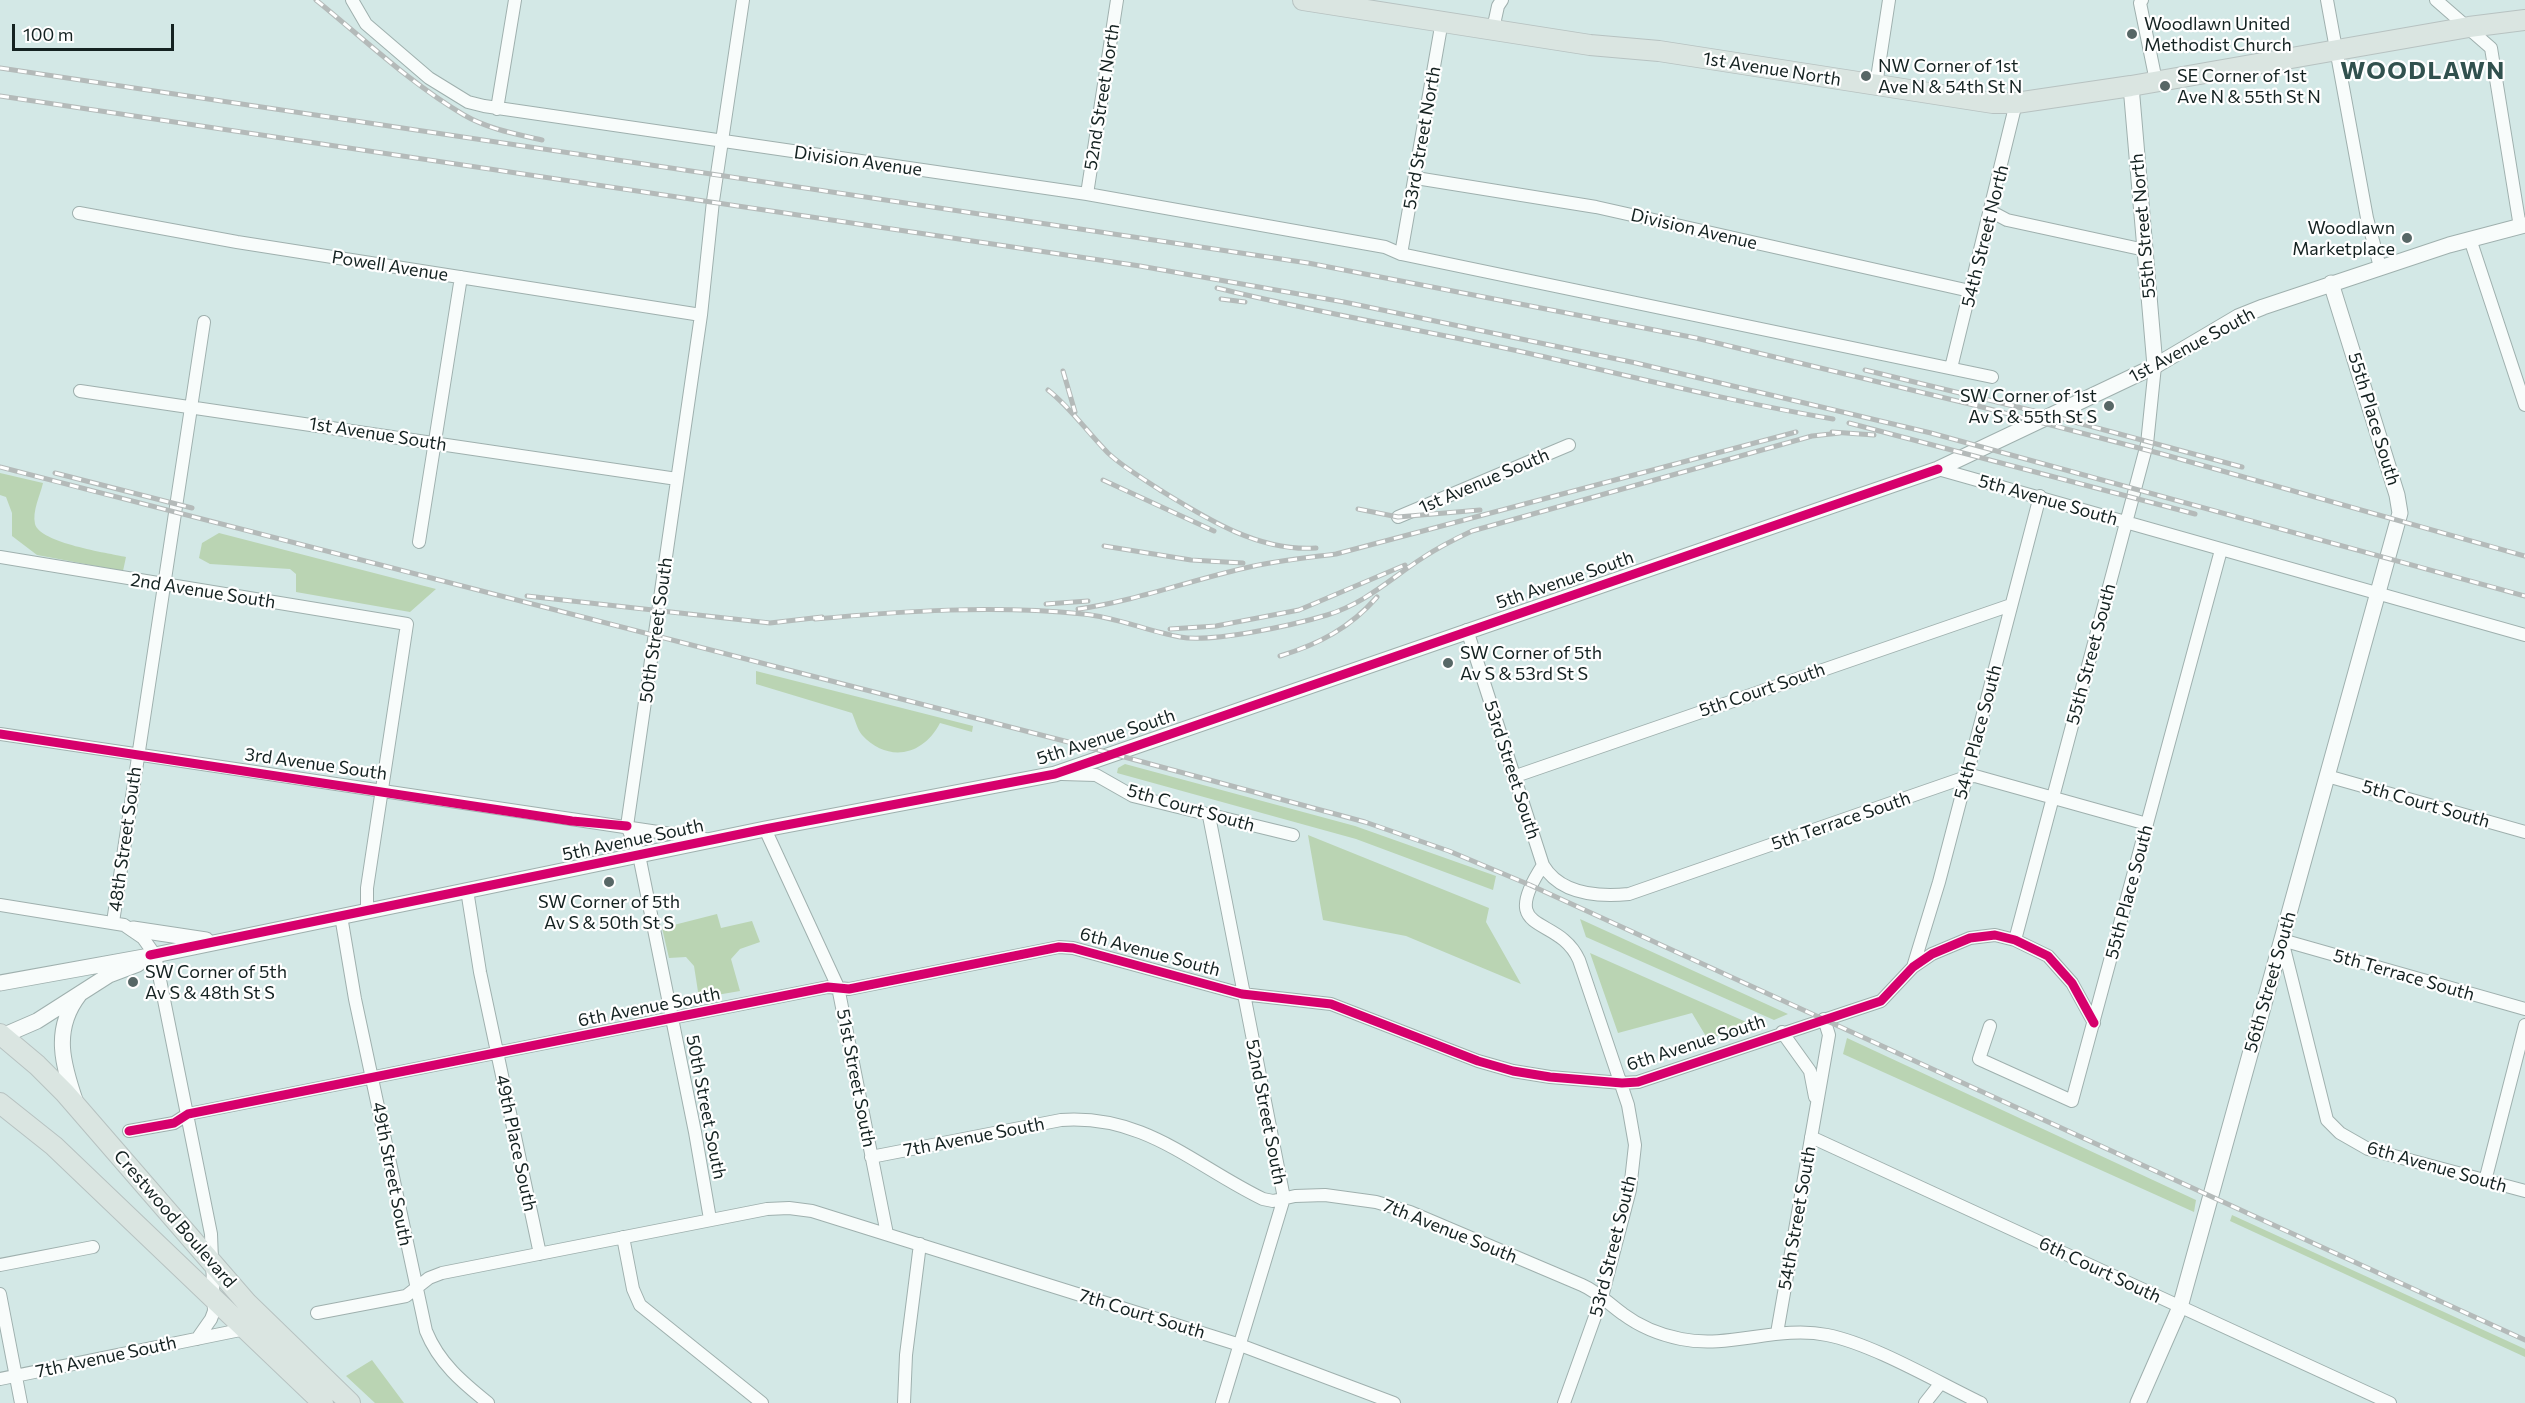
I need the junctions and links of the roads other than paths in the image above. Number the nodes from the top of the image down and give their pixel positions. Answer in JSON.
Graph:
{"nodes":[{"id":1,"x":352,"y":0,"type":"edge"},
{"id":2,"x":515,"y":0,"type":"edge"},
{"id":3,"x":743,"y":0,"type":"edge"},
{"id":4,"x":1118,"y":0,"type":"edge"},
{"id":5,"x":1303,"y":0,"type":"edge"},
{"id":6,"x":1502,"y":0,"type":"edge"},
{"id":7,"x":1889,"y":0,"type":"edge"},
{"id":8,"x":2142,"y":0,"type":"edge"},
{"id":9,"x":2327,"y":0,"type":"edge"},
{"id":10,"x":2436,"y":0,"type":"edge"},
{"id":11,"x":1329,"y":2,"type":"edge"},
{"id":12,"x":2525,"y":20,"type":"edge"},
{"id":13,"x":1442,"y":21,"type":"junction"},
{"id":14,"x":2469,"y":27,"type":"junction"},
{"id":15,"x":1493,"y":29,"type":"junction"},
{"id":16,"x":2337,"y":49,"type":"junction"},
{"id":17,"x":2156,"y":81,"type":"junction"},
{"id":18,"x":1876,"y":85,"type":"junction"},
{"id":19,"x":2132,"y":86,"type":"junction"},
{"id":20,"x":2016,"y":103,"type":"junction"},
{"id":21,"x":497,"y":109,"type":"junction"},
{"id":22,"x":721,"y":141,"type":"junction"},
{"id":23,"x":1416,"y":178,"type":"junction"},
{"id":24,"x":1087,"y":194,"type":"junction"},
{"id":25,"x":1990,"y":211,"type":"junction"},
{"id":26,"x":79,"y":213,"type":"dead end"},
{"id":27,"x":2523,"y":226,"type":"edge"},
{"id":28,"x":2470,"y":239,"type":"junction"},
{"id":29,"x":2145,"y":250,"type":"junction"},
{"id":30,"x":1401,"y":254,"type":"junction"},
{"id":31,"x":2380,"y":267,"type":"junction"},
{"id":32,"x":461,"y":277,"type":"junction"},
{"id":33,"x":2331,"y":283,"type":"junction"},
{"id":34,"x":1970,"y":291,"type":"junction"},
{"id":35,"x":701,"y":315,"type":"junction"},
{"id":36,"x":204,"y":322,"type":"dead end"},
{"id":37,"x":2155,"y":366,"type":"junction"},
{"id":38,"x":1951,"y":368,"type":"junction"},
{"id":39,"x":1992,"y":377,"type":"dead end"},
{"id":40,"x":80,"y":391,"type":"dead end"},
{"id":41,"x":2525,"y":405,"type":"edge"},
{"id":42,"x":190,"y":406,"type":"junction"},
{"id":43,"x":433,"y":442,"type":"junction"},
{"id":44,"x":1569,"y":445,"type":"dead end"},
{"id":45,"x":1938,"y":469,"type":"junction"},
{"id":46,"x":677,"y":479,"type":"junction"},
{"id":47,"x":2040,"y":496,"type":"junction"},
{"id":48,"x":1398,"y":517,"type":"dead end"},
{"id":49,"x":2126,"y":523,"type":"junction"},
{"id":50,"x":419,"y":542,"type":"dead end"},
{"id":51,"x":2221,"y":550,"type":"junction"},
{"id":52,"x":2388,"y":556,"type":"joint"},
{"id":53,"x":0,"y":557,"type":"edge"},
{"id":54,"x":162,"y":585,"type":"junction"},
{"id":55,"x":2377,"y":593,"type":"junction"},
{"id":56,"x":2011,"y":605,"type":"junction"},
{"id":57,"x":1467,"y":630,"type":"junction"},
{"id":58,"x":2525,"y":635,"type":"edge"},
{"id":59,"x":0,"y":734,"type":"edge"},
{"id":60,"x":137,"y":755,"type":"junction"},
{"id":61,"x":1055,"y":774,"type":"junction"},
{"id":62,"x":2327,"y":776,"type":"junction"},
{"id":63,"x":1513,"y":777,"type":"junction"},
{"id":64,"x":1966,"y":777,"type":"junction"},
{"id":65,"x":381,"y":791,"type":"junction"},
{"id":66,"x":2052,"y":798,"type":"junction"},
{"id":67,"x":1209,"y":816,"type":"junction"},
{"id":68,"x":2147,"y":824,"type":"junction"},
{"id":69,"x":627,"y":826,"type":"junction"},
{"id":70,"x":765,"y":829,"type":"junction"},
{"id":71,"x":2525,"y":832,"type":"edge"},
{"id":72,"x":1293,"y":835,"type":"dead end"},
{"id":73,"x":712,"y":840,"type":"junction"},
{"id":74,"x":639,"y":855,"type":"junction"},
{"id":75,"x":1543,"y":865,"type":"junction"},
{"id":76,"x":467,"y":890,"type":"junction"},
{"id":77,"x":0,"y":905,"type":"edge"},
{"id":78,"x":367,"y":911,"type":"junction"},
{"id":79,"x":341,"y":916,"type":"junction"},
{"id":80,"x":113,"y":922,"type":"junction"},
{"id":81,"x":133,"y":929,"type":"junction"},
{"id":82,"x":2015,"y":939,"type":"junction"},
{"id":83,"x":2282,"y":940,"type":"junction"},
{"id":84,"x":215,"y":941,"type":"junction"},
{"id":85,"x":152,"y":955,"type":"junction"},
{"id":86,"x":1913,"y":967,"type":"junction"},
{"id":87,"x":0,"y":983,"type":"edge"},
{"id":88,"x":89,"y":985,"type":"junction"},
{"id":89,"x":838,"y":987,"type":"junction"},
{"id":90,"x":1242,"y":994,"type":"junction"},
{"id":91,"x":2525,"y":1009,"type":"edge"},
{"id":92,"x":672,"y":1019,"type":"junction"},
{"id":93,"x":1824,"y":1019,"type":"junction"},
{"id":94,"x":2094,"y":1023,"type":"junction"},
{"id":95,"x":2525,"y":1025,"type":"edge"},
{"id":96,"x":1990,"y":1026,"type":"dead end"},
{"id":97,"x":1782,"y":1032,"type":"junction"},
{"id":98,"x":1,"y":1036,"type":"edge"},
{"id":99,"x":498,"y":1053,"type":"junction"},
{"id":100,"x":373,"y":1078,"type":"junction"},
{"id":101,"x":1622,"y":1083,"type":"junction"},
{"id":102,"x":0,"y":1103,"type":"edge"},
{"id":103,"x":1816,"y":1104,"type":"junction"},
{"id":104,"x":78,"y":1108,"type":"junction"},
{"id":105,"x":188,"y":1114,"type":"junction"},
{"id":106,"x":129,"y":1131,"type":"dead end"},
{"id":107,"x":1811,"y":1137,"type":"junction"},
{"id":108,"x":871,"y":1157,"type":"junction"},
{"id":109,"x":2485,"y":1181,"type":"junction"},
{"id":110,"x":2525,"y":1191,"type":"edge"},
{"id":111,"x":1284,"y":1198,"type":"junction"},
{"id":112,"x":710,"y":1219,"type":"junction"},
{"id":113,"x":887,"y":1234,"type":"junction"},
{"id":114,"x":623,"y":1237,"type":"junction"},
{"id":115,"x":920,"y":1244,"type":"junction"},
{"id":116,"x":93,"y":1247,"type":"dead end"},
{"id":117,"x":540,"y":1254,"type":"junction"},
{"id":118,"x":0,"y":1264,"type":"edge"},
{"id":119,"x":214,"y":1265,"type":"junction"},
{"id":120,"x":416,"y":1290,"type":"junction"},
{"id":121,"x":0,"y":1294,"type":"edge"},
{"id":122,"x":1602,"y":1297,"type":"junction"},
{"id":123,"x":213,"y":1298,"type":"junction"},
{"id":124,"x":2180,"y":1306,"type":"junction"},
{"id":125,"x":317,"y":1313,"type":"dead end"},
{"id":126,"x":245,"y":1329,"type":"junction"},
{"id":127,"x":1777,"y":1333,"type":"junction"},
{"id":128,"x":196,"y":1339,"type":"junction"},
{"id":129,"x":1240,"y":1345,"type":"junction"},
{"id":130,"x":16,"y":1376,"type":"junction"},
{"id":131,"x":0,"y":1379,"type":"edge"},
{"id":132,"x":1940,"y":1384,"type":"junction"},
{"id":133,"x":21,"y":1403,"type":"edge"},
{"id":134,"x":323,"y":1403,"type":"edge"},
{"id":135,"x":350,"y":1403,"type":"edge"},
{"id":136,"x":488,"y":1403,"type":"edge"},
{"id":137,"x":762,"y":1403,"type":"edge"},
{"id":138,"x":904,"y":1403,"type":"edge"},
{"id":139,"x":1222,"y":1403,"type":"edge"},
{"id":140,"x":1394,"y":1403,"type":"edge"},
{"id":141,"x":1564,"y":1403,"type":"edge"},
{"id":142,"x":1924,"y":1403,"type":"edge"},
{"id":143,"x":1981,"y":1403,"type":"edge"},
{"id":144,"x":2138,"y":1403,"type":"edge"},
{"id":145,"x":2390,"y":1403,"type":"edge"}],
"edges":[{"from":1,"to":21,"type":"street","name":"Division Avenue"},
{"from":2,"to":21,"type":"street"},
{"from":3,"to":22,"type":"street","name":"50th Street South"},
{"from":4,"to":24,"type":"street","name":"52nd Street North"},
{"from":5,"to":11,"type":"main road","name":"1st Avenue North"},
{"from":6,"to":15,"type":"street"},
{"from":7,"to":18,"type":"street"},
{"from":8,"to":17,"type":"street"},
{"from":9,"to":16,"type":"street"},
{"from":10,"to":14,"type":"street"},
{"from":11,"to":13,"type":"main road","name":"1st Avenue North"},
{"from":12,"to":14,"type":"main road","name":"1st Avenue North"},
{"from":13,"to":15,"type":"main road","name":"1st Avenue North"},
{"from":13,"to":23,"type":"street","name":"53rd Street North"},
{"from":14,"to":16,"type":"main road","name":"1st Avenue North"},
{"from":14,"to":27,"type":"street"},
{"from":15,"to":18,"type":"main road","name":"1st Avenue North"},
{"from":16,"to":17,"type":"main road","name":"1st Avenue North"},
{"from":16,"to":31,"type":"street"},
{"from":17,"to":19,"type":"main road","name":"1st Avenue North"},
{"from":18,"to":20,"type":"main road","name":"1st Avenue North"},
{"from":19,"to":20,"type":"main road","name":"1st Avenue North"},
{"from":19,"to":29,"type":"street","name":"55th Street North"},
{"from":20,"to":25,"type":"street","name":"54th Street North"},
{"from":21,"to":22,"type":"street","name":"Division Avenue"},
{"from":22,"to":24,"type":"street","name":"Division Avenue"},
{"from":22,"to":35,"type":"street","name":"50th Street South"},
{"from":23,"to":30,"type":"street","name":"53rd Street North"},
{"from":23,"to":34,"type":"street","name":"Division Avenue"},
{"from":24,"to":30,"type":"street","name":"Division Avenue"},
{"from":25,"to":29,"type":"street"},
{"from":25,"to":34,"type":"street","name":"54th Street North"},
{"from":26,"to":32,"type":"street","name":"Powell Avenue"},
{"from":27,"to":28,"type":"street","name":"1st Avenue South"},
{"from":28,"to":31,"type":"street","name":"1st Avenue South"},
{"from":28,"to":41,"type":"street"},
{"from":29,"to":37,"type":"street","name":"55th Street North"},
{"from":30,"to":38,"type":"street","name":"Division Avenue"},
{"from":31,"to":33,"type":"street","name":"1st Avenue South"},
{"from":32,"to":35,"type":"street","name":"Powell Avenue"},
{"from":32,"to":43,"type":"street"},
{"from":33,"to":37,"type":"street","name":"1st Avenue South"},
{"from":33,"to":52,"type":"street","name":"55th Place South"},
{"from":34,"to":38,"type":"street","name":"54th Street North"},
{"from":35,"to":46,"type":"street","name":"50th Street South"},
{"from":36,"to":42,"type":"street","name":"48th Street South"},
{"from":37,"to":45,"type":"street","name":"1st Avenue South"},
{"from":37,"to":49,"type":"street","name":"55th Street South"},
{"from":38,"to":39,"type":"street","name":"Division Avenue"},
{"from":40,"to":42,"type":"street","name":"1st Avenue South"},
{"from":42,"to":43,"type":"street","name":"1st Avenue South"},
{"from":42,"to":54,"type":"street","name":"48th Street South"},
{"from":43,"to":46,"type":"street","name":"1st Avenue South"},
{"from":43,"to":50,"type":"street"},
{"from":44,"to":48,"type":"street","name":"1st Avenue South"},
{"from":45,"to":47,"type":"street","name":"5th Avenue South"},
{"from":45,"to":57,"type":"street","name":"5th Avenue South"},
{"from":46,"to":69,"type":"street","name":"50th Street South"},
{"from":47,"to":49,"type":"street","name":"5th Avenue South"},
{"from":47,"to":56,"type":"street","name":"54th Place South"},
{"from":49,"to":51,"type":"street","name":"5th Avenue South"},
{"from":49,"to":66,"type":"street","name":"55th Street South"},
{"from":51,"to":55,"type":"street","name":"5th Avenue South"},
{"from":51,"to":68,"type":"street","name":"55th Place South"},
{"from":52,"to":55,"type":"street","name":"56th Street South"},
{"from":53,"to":54,"type":"street","name":"2nd Avenue South"},
{"from":54,"to":60,"type":"street","name":"48th Street South"},
{"from":54,"to":65,"type":"street","name":"2nd Avenue South"},
{"from":55,"to":58,"type":"street","name":"5th Avenue South"},
{"from":55,"to":62,"type":"street","name":"56th Street South"},
{"from":56,"to":63,"type":"street","name":"5th Court South"},
{"from":56,"to":64,"type":"street","name":"54th Place South"},
{"from":57,"to":61,"type":"street","name":"5th Avenue South"},
{"from":57,"to":63,"type":"street","name":"53rd Street South"},
{"from":59,"to":60,"type":"street","name":"3rd Avenue South"},
{"from":60,"to":65,"type":"street","name":"3rd Avenue South"},
{"from":60,"to":80,"type":"street","name":"48th Street South"},
{"from":61,"to":67,"type":"street","name":"5th Court South"},
{"from":61,"to":70,"type":"street","name":"5th Avenue South"},
{"from":62,"to":71,"type":"street","name":"5th Court South"},
{"from":62,"to":83,"type":"street","name":"56th Street South"},
{"from":63,"to":75,"type":"street","name":"53rd Street South"},
{"from":64,"to":66,"type":"street","name":"5th Terrace South"},
{"from":64,"to":75,"type":"street","name":"5th Terrace South"},
{"from":64,"to":86,"type":"street","name":"54th Place South"},
{"from":65,"to":69,"type":"street","name":"3rd Avenue South"},
{"from":65,"to":78,"type":"street"},
{"from":66,"to":68,"type":"street","name":"5th Terrace South"},
{"from":66,"to":82,"type":"street","name":"55th Street South"},
{"from":67,"to":72,"type":"street","name":"5th Court South"},
{"from":67,"to":90,"type":"street","name":"52nd Street South"},
{"from":68,"to":94,"type":"street","name":"55th Place South"},
{"from":69,"to":73,"type":"street","name":"3rd Avenue South"},
{"from":69,"to":74,"type":"street","name":"50th Street South"},
{"from":70,"to":73,"type":"street","name":"5th Avenue South"},
{"from":70,"to":89,"type":"street","name":"51st Street South"},
{"from":73,"to":74,"type":"street","name":"5th Avenue South"},
{"from":74,"to":76,"type":"street","name":"5th Avenue South"},
{"from":74,"to":92,"type":"street","name":"50th Street South"},
{"from":75,"to":101,"type":"street","name":"53rd Street South"},
{"from":76,"to":78,"type":"street","name":"5th Avenue South"},
{"from":76,"to":99,"type":"street","name":"49th Place South"},
{"from":77,"to":80,"type":"street"},
{"from":78,"to":79,"type":"street","name":"5th Avenue South"},
{"from":79,"to":84,"type":"street","name":"5th Avenue South"},
{"from":79,"to":100,"type":"street","name":"49th Street South"},
{"from":80,"to":81,"type":"street","name":"48th Street South"},
{"from":81,"to":84,"type":"street"},
{"from":81,"to":85,"type":"street","name":"48th Street South"},
{"from":82,"to":86,"type":"street","name":"6th Avenue South"},
{"from":82,"to":94,"type":"street","name":"6th Avenue South"},
{"from":83,"to":91,"type":"street","name":"5th Terrace South"},
{"from":83,"to":109,"type":"street","name":"6th Avenue South"},
{"from":83,"to":124,"type":"street","name":"56th Street South"},
{"from":84,"to":85,"type":"street","name":"5th Avenue South"},
{"from":85,"to":87,"type":"street","name":"5th Avenue South"},
{"from":85,"to":88,"type":"street","name":"5th Avenue South"},
{"from":85,"to":105,"type":"street","name":"48th Street South"},
{"from":86,"to":93,"type":"street","name":"6th Avenue South"},
{"from":88,"to":98,"type":"street","name":"5th Avenue South"},
{"from":88,"to":104,"type":"street"},
{"from":89,"to":90,"type":"street","name":"6th Avenue South"},
{"from":89,"to":92,"type":"street","name":"6th Avenue South"},
{"from":89,"to":108,"type":"street","name":"51st Street South"},
{"from":90,"to":101,"type":"street","name":"6th Avenue South"},
{"from":90,"to":111,"type":"street","name":"52nd Street South"},
{"from":92,"to":99,"type":"street","name":"6th Avenue South"},
{"from":92,"to":112,"type":"street","name":"50th Street South"},
{"from":93,"to":97,"type":"street","name":"6th Avenue South"},
{"from":93,"to":103,"type":"street","name":"54th Street South"},
{"from":94,"to":96,"type":"street","name":"55th Place South"},
{"from":95,"to":109,"type":"street"},
{"from":97,"to":101,"type":"street","name":"6th Avenue South"},
{"from":97,"to":103,"type":"street","name":"54th Street South"},
{"from":98,"to":104,"type":"main road","name":"Crestwood Boulevard"},
{"from":99,"to":100,"type":"street","name":"6th Avenue South"},
{"from":99,"to":117,"type":"street","name":"49th Place South"},
{"from":100,"to":105,"type":"street","name":"6th Avenue South"},
{"from":100,"to":120,"type":"street","name":"49th Street South"},
{"from":101,"to":122,"type":"street","name":"53rd Street South"},
{"from":102,"to":123,"type":"main road","name":"Crestwood Boulevard"},
{"from":103,"to":107,"type":"street","name":"54th Street South"},
{"from":104,"to":119,"type":"main road","name":"Crestwood Boulevard"},
{"from":105,"to":106,"type":"street","name":"6th Avenue South"},
{"from":105,"to":119,"type":"street","name":"48th Street South"},
{"from":107,"to":124,"type":"street","name":"6th Court South"},
{"from":107,"to":127,"type":"street","name":"54th Street South"},
{"from":108,"to":111,"type":"street","name":"7th Avenue South"},
{"from":108,"to":113,"type":"street","name":"51st Street South"},
{"from":109,"to":110,"type":"street","name":"6th Avenue South"},
{"from":111,"to":122,"type":"street","name":"7th Avenue South"},
{"from":111,"to":129,"type":"street","name":"52nd Street South"},
{"from":112,"to":113,"type":"street"},
{"from":112,"to":114,"type":"street"},
{"from":113,"to":115,"type":"street","name":"7th Court South"},
{"from":114,"to":117,"type":"street"},
{"from":114,"to":137,"type":"street"},
{"from":115,"to":129,"type":"street","name":"7th Court South"},
{"from":115,"to":138,"type":"street"},
{"from":116,"to":118,"type":"street"},
{"from":117,"to":120,"type":"street"},
{"from":119,"to":123,"type":"street","name":"48th Street South"},
{"from":119,"to":135,"type":"main road","name":"Crestwood Boulevard"},
{"from":120,"to":125,"type":"street"},
{"from":120,"to":136,"type":"street","name":"49th Street South"},
{"from":121,"to":130,"type":"street"},
{"from":122,"to":127,"type":"street","name":"7th Avenue South"},
{"from":122,"to":141,"type":"street","name":"53rd Street South"},
{"from":123,"to":126,"type":"main road","name":"Crestwood Boulevard"},
{"from":123,"to":128,"type":"street","name":"7th Avenue South"},
{"from":124,"to":144,"type":"street","name":"56th Street South"},
{"from":124,"to":145,"type":"street","name":"6th Court South"},
{"from":126,"to":128,"type":"street","name":"7th Avenue South"},
{"from":126,"to":134,"type":"main road","name":"Crestwood Boulevard"},
{"from":127,"to":132,"type":"street","name":"7th Avenue South"},
{"from":128,"to":130,"type":"street","name":"7th Avenue South"},
{"from":129,"to":139,"type":"street","name":"52nd Street South"},
{"from":129,"to":140,"type":"street","name":"7th Court South"},
{"from":130,"to":131,"type":"street","name":"7th Avenue South"},
{"from":130,"to":133,"type":"street"},
{"from":132,"to":142,"type":"street"},
{"from":132,"to":143,"type":"street","name":"7th Avenue South"}]}
